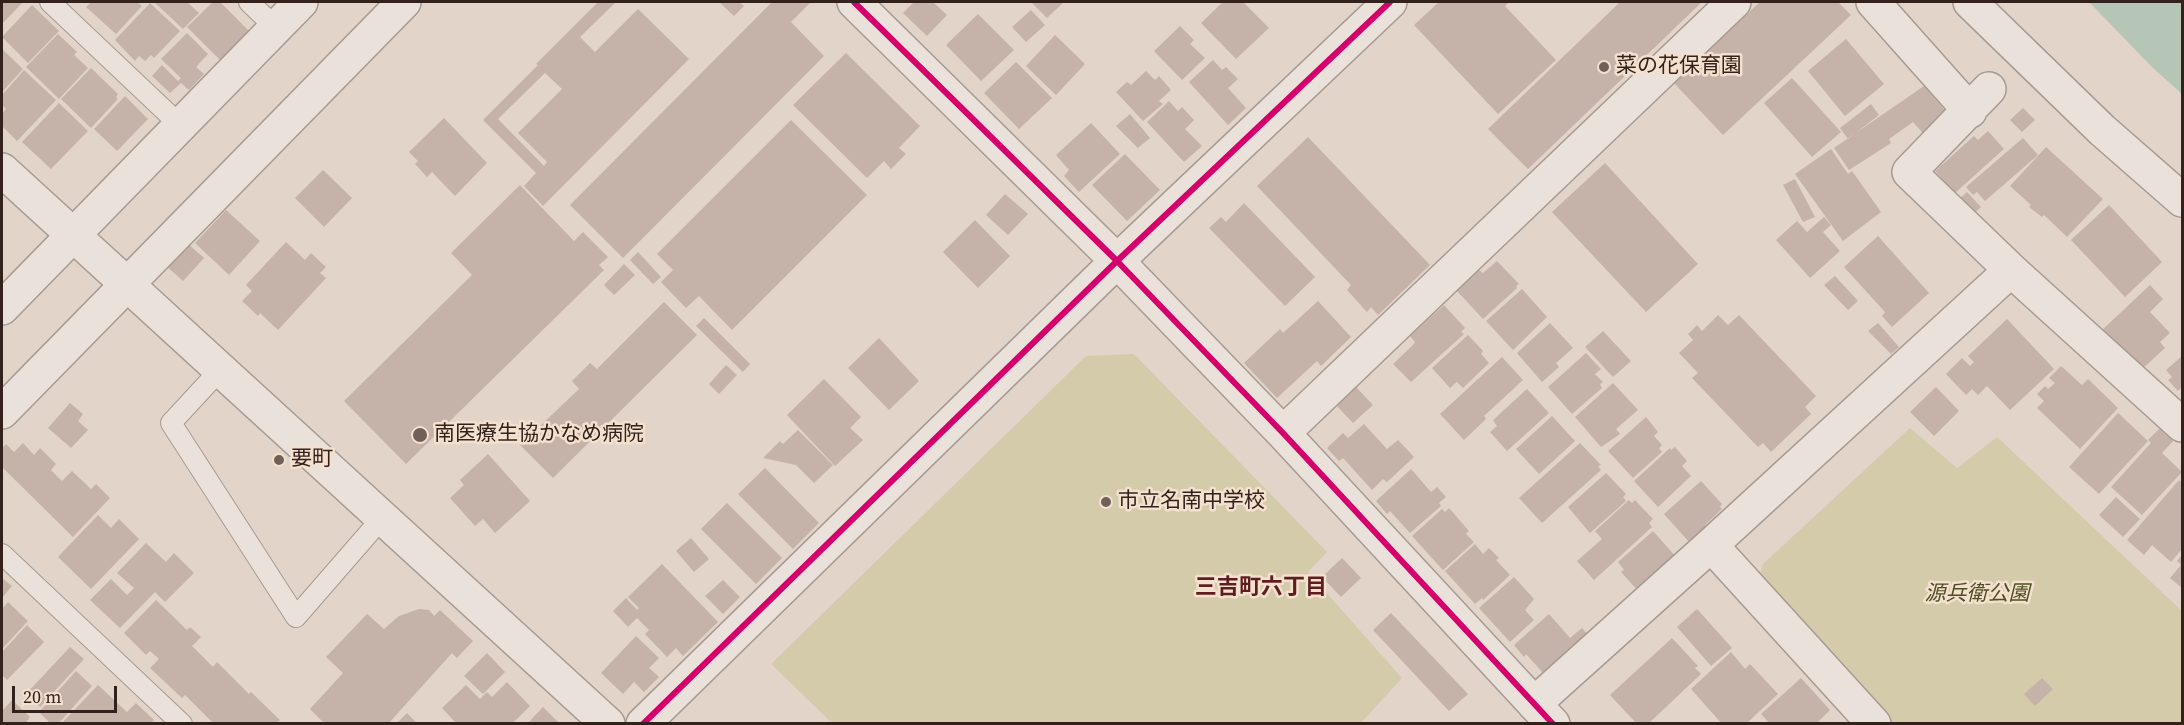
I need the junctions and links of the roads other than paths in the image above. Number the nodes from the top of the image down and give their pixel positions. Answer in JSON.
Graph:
{"nodes":[{"id":1,"x":50,"y":2,"type":"edge"},
{"id":2,"x":249,"y":2,"type":"edge"},
{"id":3,"x":301,"y":2,"type":"edge"},
{"id":4,"x":404,"y":2,"type":"edge"},
{"id":5,"x":854,"y":2,"type":"edge"},
{"id":6,"x":1390,"y":2,"type":"edge"},
{"id":7,"x":1734,"y":2,"type":"edge"},
{"id":8,"x":1873,"y":2,"type":"edge"},
{"id":9,"x":1970,"y":2,"type":"edge"},
{"id":10,"x":275,"y":27,"type":"junction"},
{"id":11,"x":180,"y":125,"type":"junction"},
{"id":12,"x":2,"y":170,"type":"edge"},
{"id":13,"x":2182,"y":200,"type":"edge"},
{"id":14,"x":72,"y":235,"type":"junction"},
{"id":15,"x":1117,"y":261,"type":"junction"},
{"id":16,"x":2011,"y":270,"type":"junction"},
{"id":17,"x":126,"y":285,"type":"junction"},
{"id":18,"x":2,"y":308,"type":"edge"},
{"id":19,"x":220,"y":370,"type":"junction"},
{"id":20,"x":2,"y":412,"type":"edge"},
{"id":21,"x":2182,"y":424,"type":"edge"},
{"id":22,"x":1282,"y":433,"type":"junction"},
{"id":23,"x":382,"y":518,"type":"junction"},
{"id":24,"x":1711,"y":545,"type":"junction"},
{"id":25,"x":2,"y":554,"type":"edge"},
{"id":26,"x":1544,"y":714,"type":"edge"},
{"id":27,"x":182,"y":723,"type":"edge"},
{"id":28,"x":608,"y":723,"type":"edge"},
{"id":29,"x":643,"y":723,"type":"edge"},
{"id":30,"x":1875,"y":723,"type":"edge"}],
"edges":[{"from":1,"to":11,"type":"lane"},
{"from":2,"to":10,"type":"lane"},
{"from":3,"to":10,"type":"street"},
{"from":4,"to":17,"type":"street"},
{"from":5,"to":15,"type":"street"},
{"from":6,"to":15,"type":"street"},
{"from":7,"to":22,"type":"street"},
{"from":8,"to":16,"type":"street"},
{"from":9,"to":13,"type":"street"},
{"from":10,"to":11,"type":"street"},
{"from":11,"to":14,"type":"street"},
{"from":12,"to":14,"type":"street"},
{"from":14,"to":17,"type":"street"},
{"from":14,"to":18,"type":"street"},
{"from":15,"to":22,"type":"street"},
{"from":15,"to":29,"type":"street"},
{"from":16,"to":21,"type":"street"},
{"from":16,"to":24,"type":"street"},
{"from":17,"to":19,"type":"street"},
{"from":17,"to":20,"type":"street"},
{"from":19,"to":23,"type":"street"},
{"from":19,"to":23,"type":"lane"},
{"from":22,"to":26,"type":"street"},
{"from":23,"to":28,"type":"street"},
{"from":24,"to":26,"type":"street"},
{"from":24,"to":30,"type":"street"},
{"from":25,"to":27,"type":"lane"}]}
